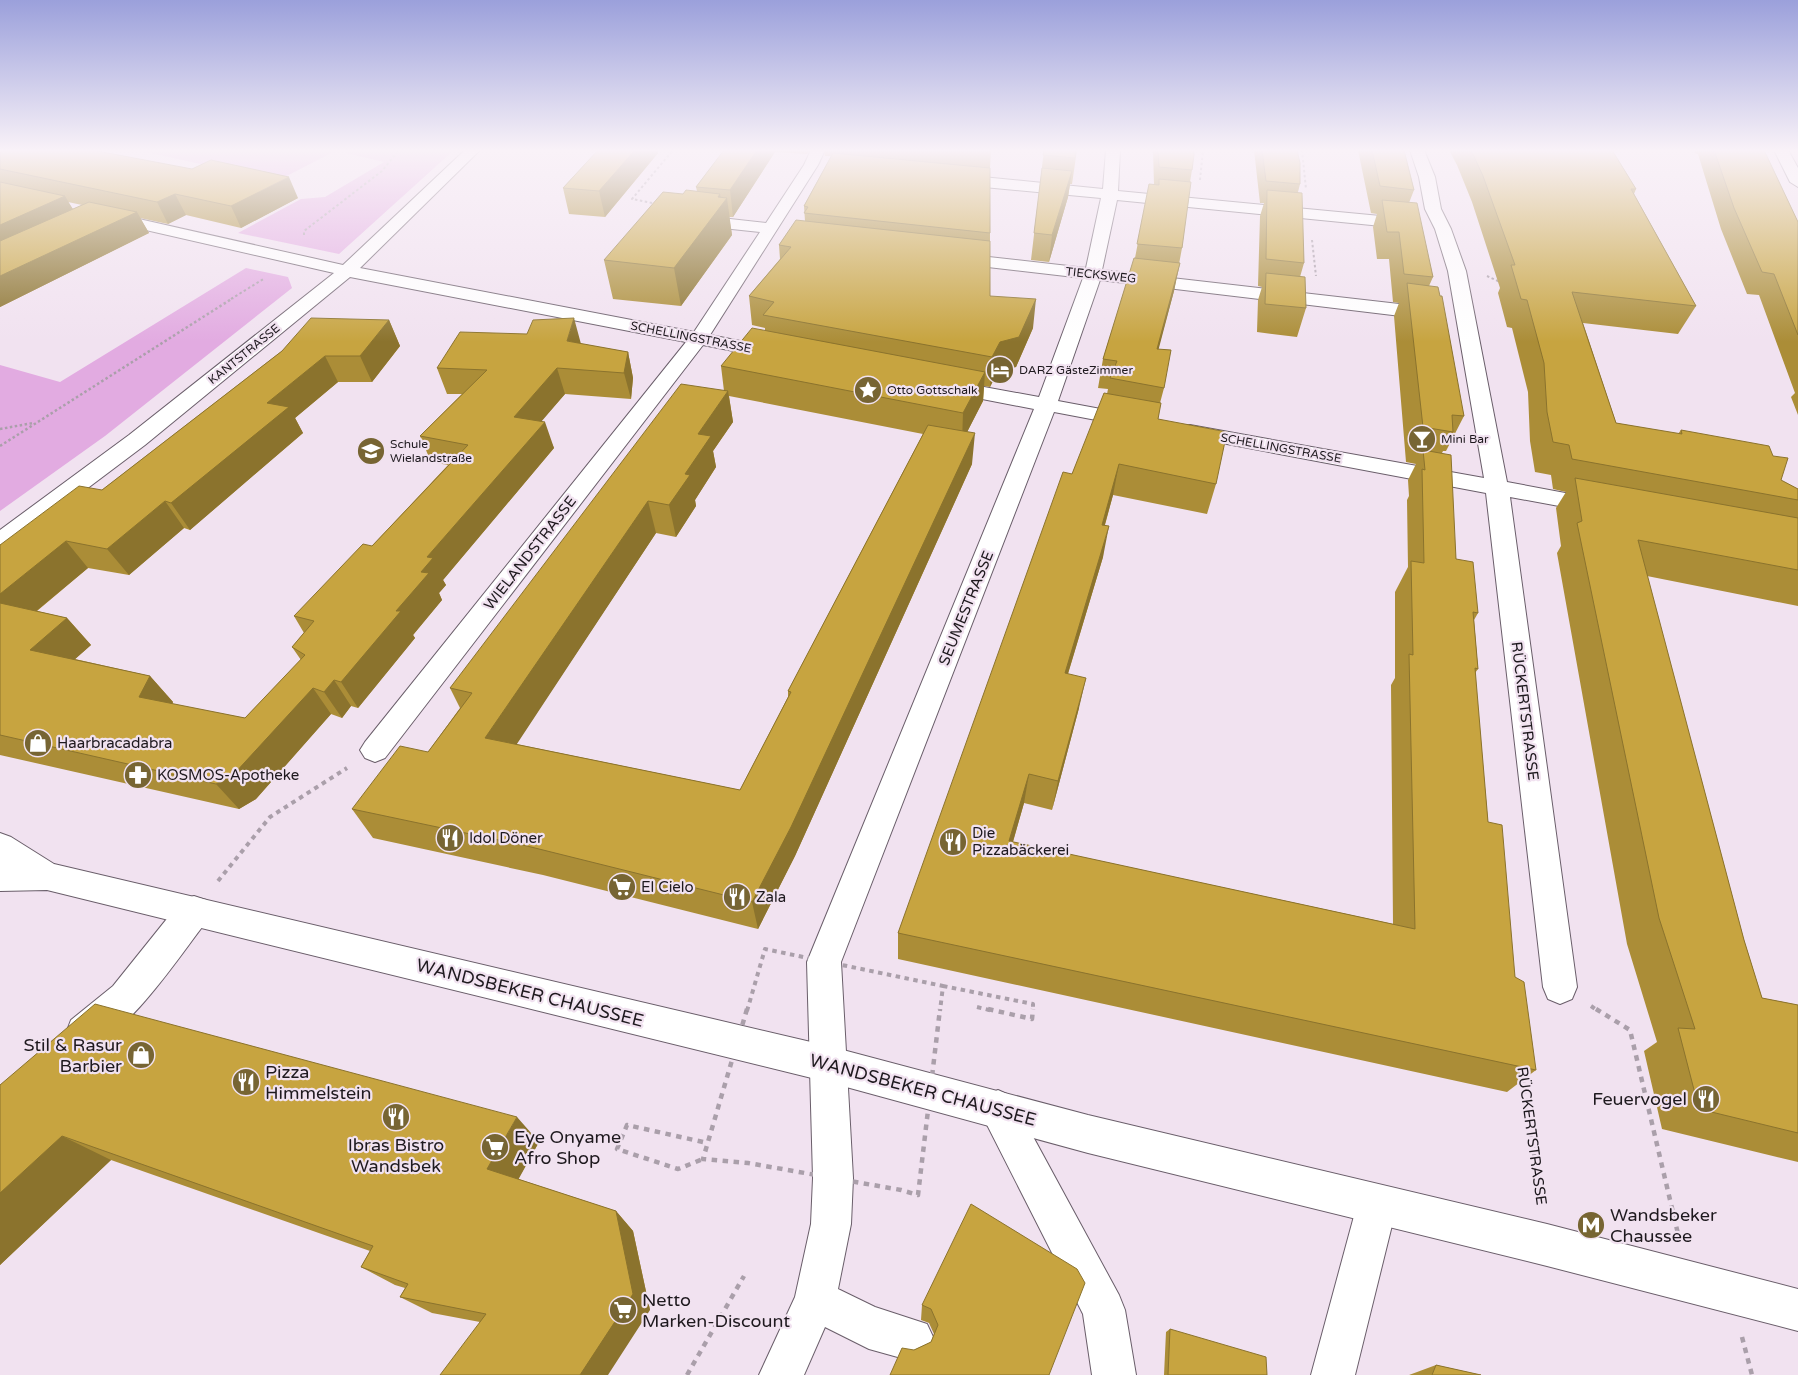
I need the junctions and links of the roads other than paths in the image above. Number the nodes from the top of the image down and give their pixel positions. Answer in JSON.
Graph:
{"nodes":[{"id":1,"x":406,"y":214,"type":"edge"},
{"id":2,"x":779,"y":214,"type":"edge"},
{"id":3,"x":1106,"y":214,"type":"edge"},
{"id":4,"x":1320,"y":214,"type":"edge"},
{"id":5,"x":1435,"y":214,"type":"edge"},
{"id":6,"x":95,"y":216,"type":"edge"},
{"id":7,"x":670,"y":217,"type":"edge"},
{"id":8,"x":1440,"y":226,"type":"junction"},
{"id":9,"x":767,"y":233,"type":"junction"},
{"id":10,"x":784,"y":239,"type":"edge"},
{"id":11,"x":939,"y":256,"type":"edge"},
{"id":12,"x":347,"y":271,"type":"junction"},
{"id":13,"x":1093,"y":274,"type":"junction"},
{"id":14,"x":1467,"y":318,"type":"junction"},
{"id":15,"x":699,"y":338,"type":"junction"},
{"id":16,"x":796,"y":357,"type":"edge"},
{"id":17,"x":931,"y":383,"type":"edge"},
{"id":18,"x":1046,"y":405,"type":"junction"},
{"id":19,"x":1497,"y":488,"type":"junction"},
{"id":20,"x":1613,"y":509,"type":"edge"},
{"id":21,"x":0,"y":542,"type":"edge"},
{"id":22,"x":375,"y":750,"type":"road end"},
{"id":23,"x":0,"y":846,"type":"edge"},
{"id":24,"x":47,"y":876,"type":"junction"},
{"id":25,"x":0,"y":877,"type":"edge"},
{"id":26,"x":194,"y":911,"type":"junction"},
{"id":27,"x":1560,"y":987,"type":"road end"},
{"id":28,"x":59,"y":1055,"type":"edge"},
{"id":29,"x":828,"y":1064,"type":"junction"},
{"id":30,"x":998,"y":1109,"type":"junction"},
{"id":31,"x":1377,"y":1204,"type":"junction"},
{"id":32,"x":815,"y":1300,"type":"junction"},
{"id":33,"x":1798,"y":1310,"type":"edge"},
{"id":34,"x":912,"y":1339,"type":"dead end"},
{"id":35,"x":780,"y":1375,"type":"edge"},
{"id":36,"x":1114,"y":1375,"type":"edge"},
{"id":37,"x":1333,"y":1375,"type":"edge"}],
"edges":[{"from":1,"to":12,"type":"street","name":"KANTSTRASSE"},
{"from":2,"to":9,"type":"street","name":"WIELANDSTRASSE"},
{"from":3,"to":13,"type":"street","name":"SEUMESTRASSE"},
{"from":4,"to":8,"type":"street"},
{"from":5,"to":8,"type":"street","name":"RÜCKERTSTRASSE"},
{"from":6,"to":12,"type":"street","name":"SCHELLINGSTRASSE"},
{"from":7,"to":9,"type":"street"},
{"from":8,"to":14,"type":"street","name":"RÜCKERTSTRASSE"},
{"from":9,"to":10,"type":"street"},
{"from":9,"to":15,"type":"street","name":"WIELANDSTRASSE"},
{"from":11,"to":13,"type":"street","name":"TIECKSWEG"},
{"from":12,"to":15,"type":"street","name":"SCHELLINGSTRASSE"},
{"from":12,"to":21,"type":"street","name":"KANTSTRASSE"},
{"from":13,"to":14,"type":"street","name":"TIECKSWEG"},
{"from":13,"to":18,"type":"street","name":"SEUMESTRASSE"},
{"from":14,"to":19,"type":"street","name":"RÜCKERTSTRASSE"},
{"from":15,"to":16,"type":"street","name":"SCHELLINGSTRASSE"},
{"from":15,"to":22,"type":"street","name":"WIELANDSTRASSE"},
{"from":17,"to":18,"type":"street","name":"SCHELLINGSTRASSE"},
{"from":18,"to":19,"type":"street","name":"SCHELLINGSTRASSE"},
{"from":18,"to":29,"type":"street","name":"SEUMESTRASSE"},
{"from":19,"to":20,"type":"street","name":"SCHELLINGSTRASSE"},
{"from":19,"to":27,"type":"street","name":"RÜCKERTSTRASSE"},
{"from":23,"to":24,"type":"street","name":"WANDSBEKER CHAUSSEE"},
{"from":24,"to":25,"type":"street","name":"WANDSBEKER CHAUSSEE"},
{"from":24,"to":26,"type":"street","name":"WANDSBEKER CHAUSSEE"},
{"from":26,"to":28,"type":"street"},
{"from":26,"to":29,"type":"street","name":"WANDSBEKER CHAUSSEE"},
{"from":29,"to":30,"type":"street","name":"WANDSBEKER CHAUSSEE"},
{"from":29,"to":32,"type":"street","name":"SEUMESTRASSE"},
{"from":30,"to":31,"type":"street","name":"WANDSBEKER CHAUSSEE"},
{"from":30,"to":36,"type":"street"},
{"from":31,"to":33,"type":"street","name":"WANDSBEKER CHAUSSEE"},
{"from":31,"to":37,"type":"street"},
{"from":32,"to":34,"type":"street"},
{"from":32,"to":35,"type":"street","name":"SEUMESTRASSE"}]}
